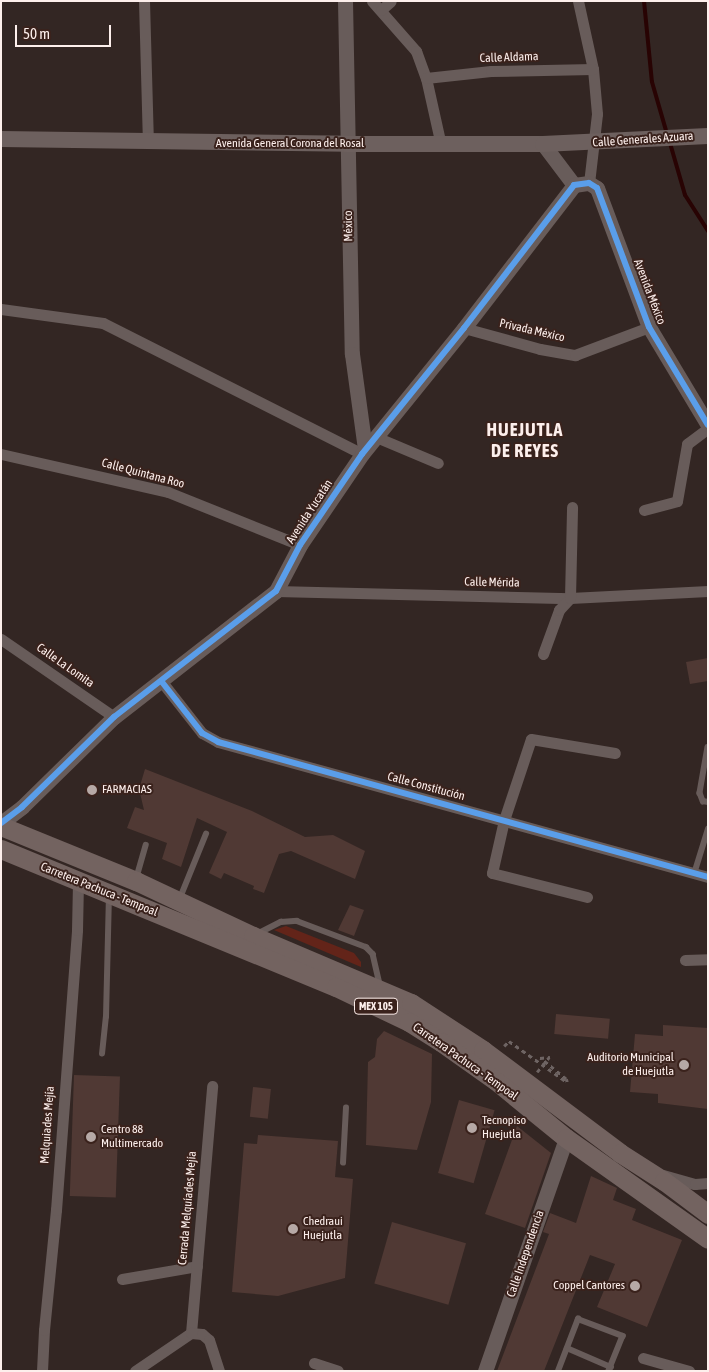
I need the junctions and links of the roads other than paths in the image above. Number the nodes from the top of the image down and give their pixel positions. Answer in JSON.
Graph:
{"nodes":[{"id":1,"x":144,"y":1,"type":"edge"},
{"id":2,"x":345,"y":1,"type":"edge"},
{"id":3,"x":372,"y":1,"type":"edge"},
{"id":4,"x":391,"y":1,"type":"edge"},
{"id":5,"x":578,"y":1,"type":"edge"},
{"id":6,"x":381,"y":10,"type":"junction"},
{"id":7,"x":593,"y":69,"type":"junction"},
{"id":8,"x":426,"y":78,"type":"junction"},
{"id":9,"x":707,"y":136,"type":"edge"},
{"id":10,"x":1,"y":140,"type":"edge"},
{"id":11,"x":148,"y":142,"type":"junction"},
{"id":12,"x":347,"y":144,"type":"junction"},
{"id":13,"x":441,"y":144,"type":"junction"},
{"id":14,"x":543,"y":144,"type":"junction"},
{"id":15,"x":578,"y":144,"type":"joint"},
{"id":16,"x":574,"y":185,"type":"junction"},
{"id":17,"x":593,"y":185,"type":"junction"},
{"id":18,"x":1,"y":309,"type":"edge"},
{"id":19,"x":649,"y":327,"type":"junction"},
{"id":20,"x":464,"y":328,"type":"junction"},
{"id":21,"x":708,"y":426,"type":"edge"},
{"id":22,"x":376,"y":436,"type":"junction"},
{"id":23,"x":364,"y":452,"type":"junction"},
{"id":24,"x":1,"y":454,"type":"edge"},
{"id":25,"x":438,"y":463,"type":"dead end"},
{"id":26,"x":572,"y":507,"type":"dead end"},
{"id":27,"x":644,"y":510,"type":"dead end"},
{"id":28,"x":300,"y":545,"type":"junction"},
{"id":29,"x":276,"y":591,"type":"junction"},
{"id":30,"x":708,"y":591,"type":"edge"},
{"id":31,"x":570,"y":598,"type":"junction"},
{"id":32,"x":1,"y":639,"type":"edge"},
{"id":33,"x":543,"y":654,"type":"dead end"},
{"id":34,"x":162,"y":682,"type":"junction"},
{"id":35,"x":114,"y":717,"type":"junction"},
{"id":36,"x":708,"y":747,"type":"edge"},
{"id":37,"x":615,"y":753,"type":"dead end"},
{"id":38,"x":708,"y":802,"type":"edge"},
{"id":39,"x":504,"y":820,"type":"junction"},
{"id":40,"x":4,"y":830,"type":"edge"},
{"id":41,"x":708,"y":830,"type":"edge"},
{"id":42,"x":206,"y":834,"type":"dead end"},
{"id":43,"x":146,"y":845,"type":"dead end"},
{"id":44,"x":1,"y":849,"type":"edge"},
{"id":45,"x":694,"y":874,"type":"junction"},
{"id":46,"x":708,"y":877,"type":"edge"},
{"id":47,"x":133,"y":880,"type":"junction"},
{"id":48,"x":78,"y":881,"type":"junction"},
{"id":49,"x":115,"y":896,"type":"junction"},
{"id":50,"x":587,"y":897,"type":"dead end"},
{"id":51,"x":178,"y":902,"type":"junction"},
{"id":52,"x":248,"y":943,"type":"junction"},
{"id":53,"x":708,"y":959,"type":"edge"},
{"id":54,"x":684,"y":960,"type":"dead end"},
{"id":55,"x":384,"y":1001,"type":"junction"},
{"id":56,"x":102,"y":1054,"type":"dead end"},
{"id":57,"x":212,"y":1086,"type":"dead end"},
{"id":58,"x":346,"y":1108,"type":"dead end"},
{"id":59,"x":566,"y":1138,"type":"junction"},
{"id":60,"x":343,"y":1163,"type":"dead end"},
{"id":61,"x":647,"y":1170,"type":"junction"},
{"id":62,"x":708,"y":1183,"type":"edge"},
{"id":63,"x":708,"y":1214,"type":"edge"},
{"id":64,"x":707,"y":1238,"type":"edge"},
{"id":65,"x":197,"y":1266,"type":"junction"},
{"id":66,"x":122,"y":1280,"type":"dead end"},
{"id":67,"x":197,"y":1334,"type":"junction"},
{"id":68,"x":567,"y":1348,"type":"junction"},
{"id":69,"x":643,"y":1358,"type":"dead end"},
{"id":70,"x":314,"y":1363,"type":"dead end"},
{"id":71,"x":151,"y":1367,"type":"edge"},
{"id":72,"x":610,"y":1369,"type":"edge"},
{"id":73,"x":42,"y":1371,"type":"edge"},
{"id":74,"x":135,"y":1371,"type":"edge"},
{"id":75,"x":219,"y":1371,"type":"edge"},
{"id":76,"x":338,"y":1371,"type":"edge"},
{"id":77,"x":485,"y":1371,"type":"edge"},
{"id":78,"x":558,"y":1371,"type":"edge"},
{"id":79,"x":689,"y":1371,"type":"edge"}],
"edges":[{"from":1,"to":11,"type":"street"},
{"from":2,"to":12,"type":"street","name":"México"},
{"from":3,"to":6,"type":"street"},
{"from":4,"to":6,"type":"street"},
{"from":5,"to":7,"type":"street"},
{"from":6,"to":8,"type":"street"},
{"from":7,"to":8,"type":"street","name":"Calle Aldama"},
{"from":7,"to":17,"type":"street"},
{"from":8,"to":13,"type":"street"},
{"from":9,"to":15,"type":"main road","name":"Calle Generales Azuara"},
{"from":10,"to":11,"type":"main road","name":"Avenida General Corona del Rosal"},
{"from":11,"to":12,"type":"main road","name":"Avenida General Corona del Rosal"},
{"from":12,"to":13,"type":"main road","name":"Avenida General Corona del Rosal"},
{"from":12,"to":23,"type":"street","name":"México"},
{"from":13,"to":14,"type":"main road","name":"Avenida General Corona del Rosal"},
{"from":14,"to":15,"type":"main road","name":"Avenida General Corona del Rosal"},
{"from":14,"to":16,"type":"street"},
{"from":16,"to":17,"type":"street"},
{"from":16,"to":20,"type":"street","name":"Avenida Yucatán"},
{"from":17,"to":19,"type":"street","name":"Avenida México"},
{"from":18,"to":23,"type":"street"},
{"from":19,"to":20,"type":"street","name":"Privada México"},
{"from":19,"to":21,"type":"street","name":"Avenida México"},
{"from":20,"to":22,"type":"street","name":"Avenida Yucatán"},
{"from":21,"to":27,"type":"street"},
{"from":22,"to":23,"type":"street","name":"Avenida Yucatán"},
{"from":22,"to":25,"type":"street"},
{"from":23,"to":28,"type":"street","name":"Avenida Yucatán"},
{"from":24,"to":28,"type":"street","name":"Calle Quintana Roo"},
{"from":26,"to":31,"type":"street"},
{"from":28,"to":29,"type":"street","name":"Avenida Yucatán"},
{"from":29,"to":31,"type":"street","name":"Calle Mérida"},
{"from":29,"to":34,"type":"street","name":"Avenida Yucatán"},
{"from":30,"to":31,"type":"street","name":"Calle Mérida"},
{"from":31,"to":33,"type":"street"},
{"from":32,"to":35,"type":"street","name":"Calle La Lomita"},
{"from":34,"to":35,"type":"street","name":"Avenida Yucatán"},
{"from":34,"to":39,"type":"street","name":"Calle Constitución"},
{"from":35,"to":40,"type":"street","name":"Avenida Yucatán"},
{"from":36,"to":38,"type":"lane"},
{"from":37,"to":39,"type":"street"},
{"from":39,"to":45,"type":"street","name":"Calle Constitución"},
{"from":39,"to":50,"type":"street"},
{"from":40,"to":47,"type":"main road","name":"Carretera Pachuca - Tempoal","number":"MEX 105"},
{"from":41,"to":45,"type":"lane"},
{"from":42,"to":51,"type":"lane"},
{"from":43,"to":47,"type":"lane"},
{"from":44,"to":48,"type":"main road","name":"Carretera Pachuca - Tempoal","number":"MEX 105"},
{"from":45,"to":46,"type":"street","name":"Calle Constitución"},
{"from":47,"to":49,"type":"main road"},
{"from":47,"to":51,"type":"main road","name":"Carretera Pachuca - Tempoal","number":"MEX 105"},
{"from":48,"to":49,"type":"main road","name":"Carretera Pachuca - Tempoal","number":"MEX 105"},
{"from":48,"to":73,"type":"street","name":"Melquiades Mejía"},
{"from":49,"to":52,"type":"main road","name":"Carretera Pachuca - Tempoal","number":"MEX 105"},
{"from":49,"to":56,"type":"lane"},
{"from":51,"to":52,"type":"main road","name":"Carretera Pachuca - Tempoal","number":"MEX 105"},
{"from":52,"to":55,"type":"main road","name":"Carretera Pachuca - Tempoal","number":"MEX 105"},
{"from":52,"to":55,"type":"lane"},
{"from":53,"to":54,"type":"street"},
{"from":55,"to":59,"type":"main road","name":"Carretera Pachuca - Tempoal","number":"MEX 105"},
{"from":55,"to":61,"type":"main road","name":"Carretera Pachuca - Tempoal","number":"MEX 105"},
{"from":57,"to":65,"type":"street","name":"Cerrada Melquíades Mejía"},
{"from":58,"to":60,"type":"lane"},
{"from":59,"to":64,"type":"main road","name":"Carretera Pachuca - Tempoal","number":"MEX 105"},
{"from":59,"to":77,"type":"street","name":"Calle Independencia"},
{"from":61,"to":62,"type":"street"},
{"from":61,"to":63,"type":"main road","name":"Carretera Pachuca - Tempoal","number":"MEX 105"},
{"from":65,"to":66,"type":"street"},
{"from":65,"to":67,"type":"street","name":"Cerrada Melquíades Mejía"},
{"from":67,"to":71,"type":"street"},
{"from":67,"to":75,"type":"street"},
{"from":68,"to":72,"type":"lane"},
{"from":68,"to":72,"type":"lane"},
{"from":68,"to":78,"type":"lane"},
{"from":69,"to":79,"type":"street"},
{"from":70,"to":76,"type":"street"},
{"from":71,"to":74,"type":"street"}]}
